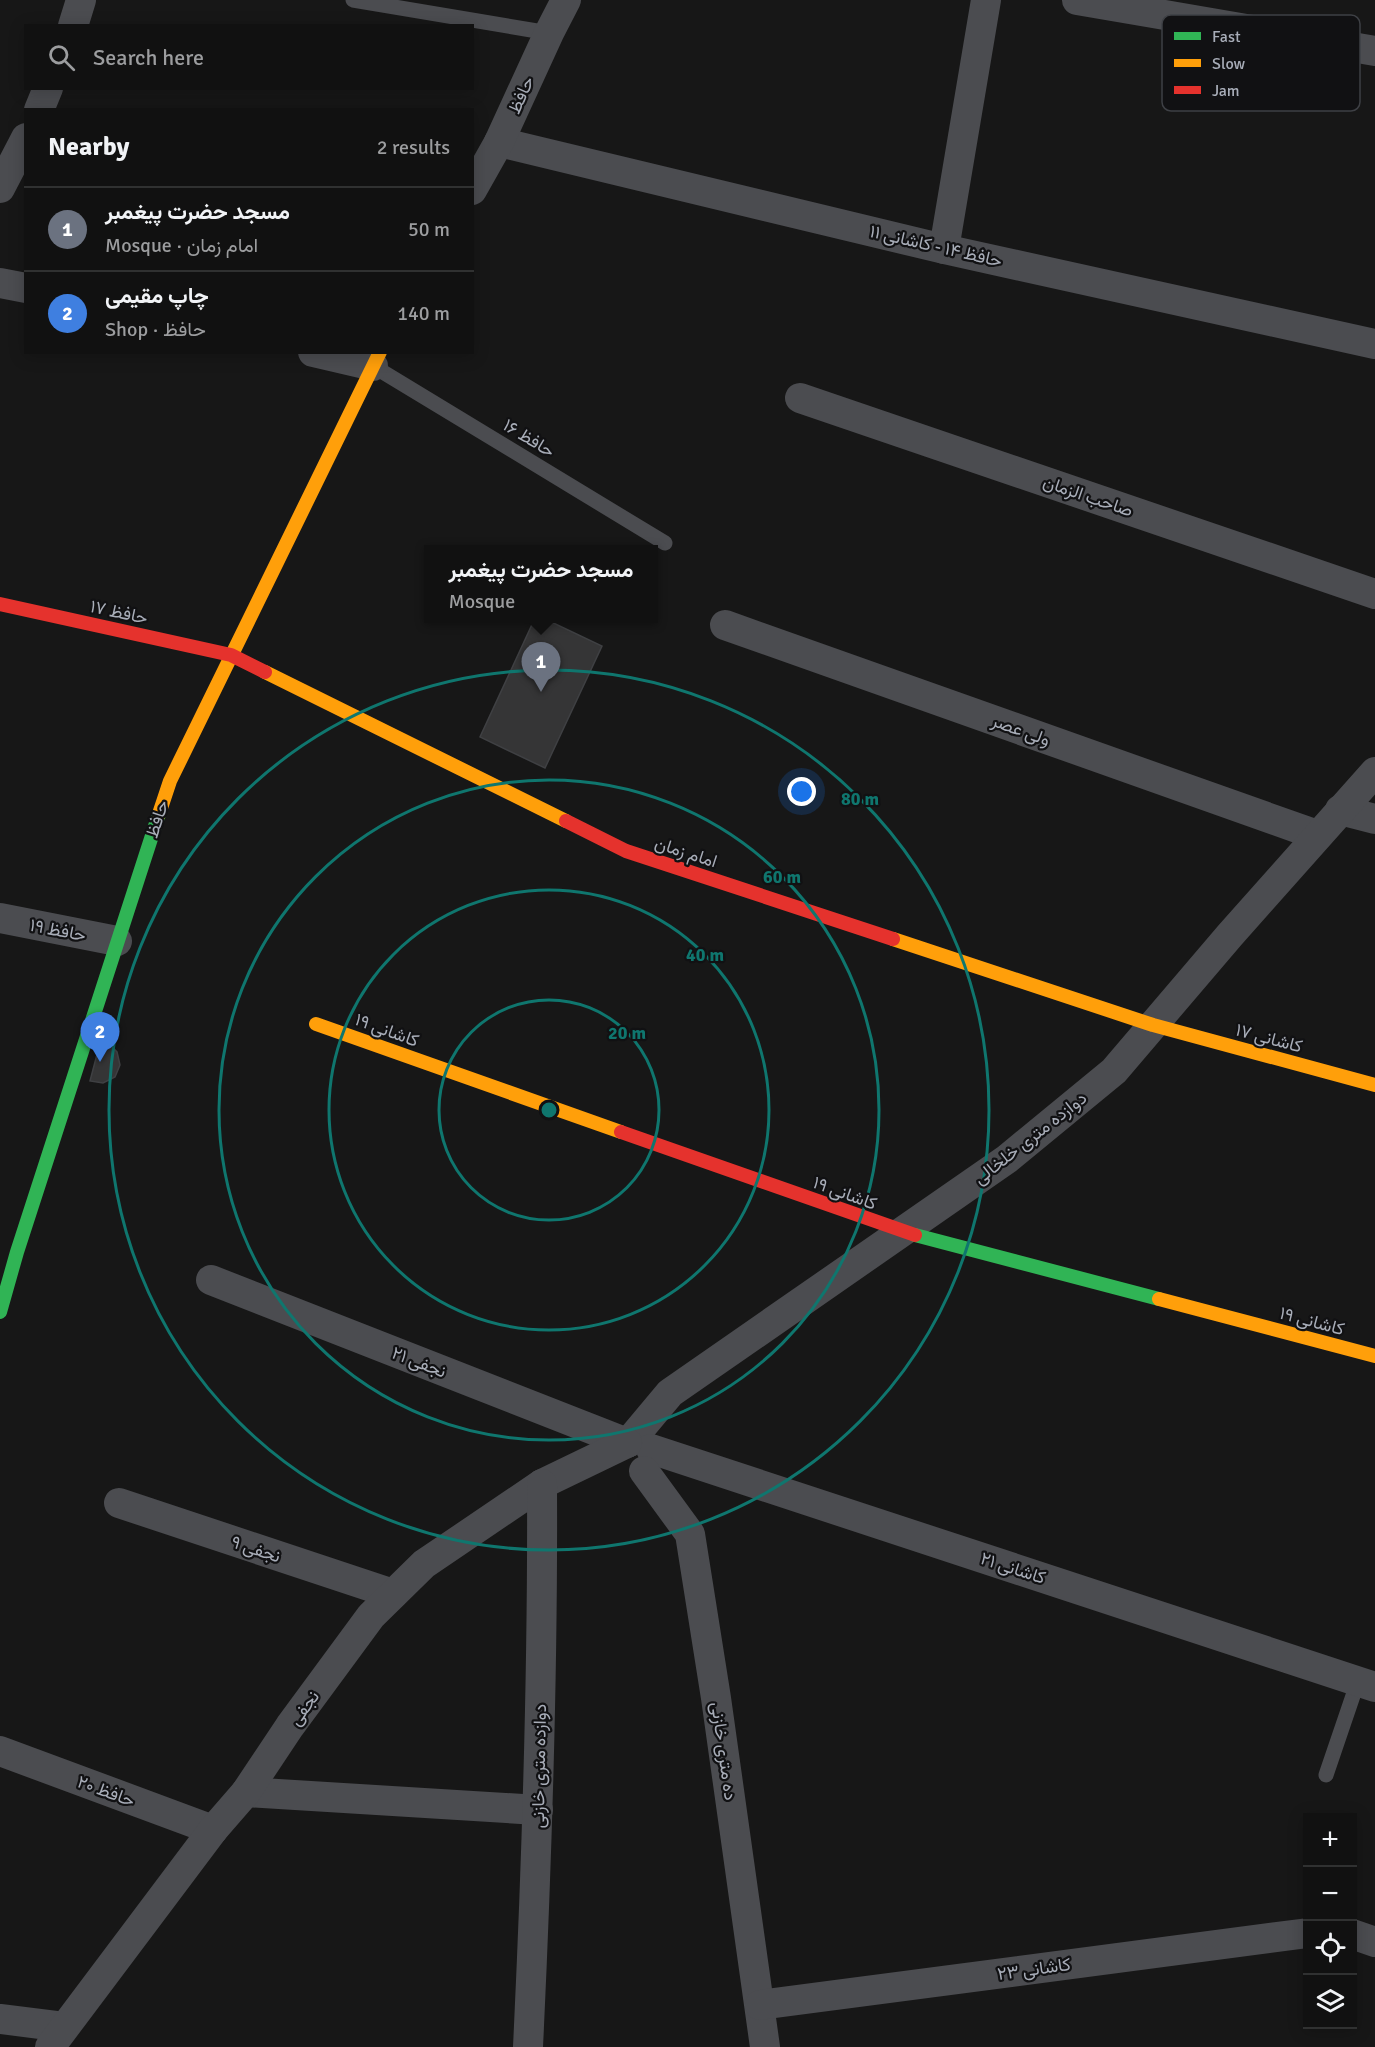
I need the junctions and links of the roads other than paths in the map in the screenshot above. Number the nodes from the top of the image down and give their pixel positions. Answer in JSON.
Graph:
{"nodes":[{"id":1,"x":81,"y":0,"type":"edge"},
{"id":2,"x":353,"y":0,"type":"edge"},
{"id":3,"x":566,"y":0,"type":"edge"},
{"id":4,"x":986,"y":0,"type":"edge"},
{"id":5,"x":1077,"y":0,"type":"edge"},
{"id":6,"x":1165,"y":15,"type":"edge"},
{"id":7,"x":74,"y":24,"type":"edge"},
{"id":8,"x":549,"y":33,"type":"junction"},
{"id":9,"x":1360,"y":48,"type":"edge"},
{"id":10,"x":1375,"y":51,"type":"edge"},
{"id":11,"x":47,"y":90,"type":"edge"},
{"id":12,"x":40,"y":108,"type":"edge"},
{"id":13,"x":499,"y":142,"type":"junction"},
{"id":14,"x":14,"y":149,"type":"edge"},
{"id":15,"x":474,"y":186,"type":"edge"},
{"id":16,"x":0,"y":188,"type":"edge"},
{"id":17,"x":944,"y":249,"type":"junction"},
{"id":18,"x":0,"y":283,"type":"edge"},
{"id":19,"x":24,"y":288,"type":"edge"},
{"id":20,"x":1375,"y":344,"type":"edge"},
{"id":21,"x":332,"y":354,"type":"edge"},
{"id":22,"x":377,"y":359,"type":"edge"},
{"id":23,"x":800,"y":399,"type":"dead end"},
{"id":24,"x":665,"y":543,"type":"dead end"},
{"id":25,"x":1375,"y":594,"type":"edge"},
{"id":26,"x":0,"y":604,"type":"edge"},
{"id":27,"x":725,"y":625,"type":"dead end"},
{"id":28,"x":231,"y":655,"type":"junction"},
{"id":29,"x":1375,"y":772,"type":"edge"},
{"id":30,"x":1340,"y":810,"type":"junction"},
{"id":31,"x":1375,"y":819,"type":"edge"},
{"id":32,"x":1317,"y":835,"type":"junction"},
{"id":33,"x":0,"y":918,"type":"edge"},
{"id":34,"x":117,"y":941,"type":"junction"},
{"id":35,"x":316,"y":1024,"type":"dead end"},
{"id":36,"x":1153,"y":1025,"type":"junction"},
{"id":37,"x":1375,"y":1085,"type":"edge"},
{"id":38,"x":902,"y":1232,"type":"junction"},
{"id":39,"x":0,"y":1248,"type":"edge"},
{"id":40,"x":17,"y":1252,"type":"junction"},
{"id":41,"x":211,"y":1280,"type":"dead end"},
{"id":42,"x":0,"y":1312,"type":"edge"},
{"id":43,"x":1375,"y":1356,"type":"edge"},
{"id":44,"x":636,"y":1450,"type":"junction"},
{"id":45,"x":542,"y":1484,"type":"junction"},
{"id":46,"x":119,"y":1503,"type":"dead end"},
{"id":47,"x":393,"y":1594,"type":"junction"},
{"id":48,"x":1367,"y":1684,"type":"edge"},
{"id":49,"x":0,"y":1751,"type":"edge"},
{"id":50,"x":1326,"y":1775,"type":"dead end"},
{"id":51,"x":246,"y":1792,"type":"junction"},
{"id":52,"x":538,"y":1810,"type":"junction"},
{"id":53,"x":213,"y":1830,"type":"junction"},
{"id":54,"x":1303,"y":1934,"type":"edge"},
{"id":55,"x":1357,"y":1935,"type":"edge"},
{"id":56,"x":1375,"y":1942,"type":"edge"},
{"id":57,"x":760,"y":2005,"type":"junction"},
{"id":58,"x":0,"y":2019,"type":"edge"},
{"id":59,"x":57,"y":2037,"type":"edge"},
{"id":60,"x":528,"y":2047,"type":"edge"},
{"id":61,"x":765,"y":2047,"type":"edge"}],
"edges":[{"from":1,"to":7,"type":"street"},
{"from":2,"to":8,"type":"lane"},
{"from":3,"to":8,"type":"street","name":"حافظ"},
{"from":4,"to":17,"type":"street"},
{"from":5,"to":6,"type":"street"},
{"from":8,"to":13,"type":"street","name":"حافظ"},
{"from":9,"to":10,"type":"street"},
{"from":11,"to":12,"type":"street"},
{"from":13,"to":15,"type":"street","name":"حافظ"},
{"from":13,"to":17,"type":"street","name":"حافظ ۱۴ - کاشانی ۱۱"},
{"from":14,"to":16,"type":"street"},
{"from":17,"to":20,"type":"street","name":"حافظ ۱۴ - کاشانی ۱۱"},
{"from":18,"to":19,"type":"street"},
{"from":21,"to":22,"type":"street"},
{"from":22,"to":24,"type":"lane","name":"حافظ ۱۶"},
{"from":22,"to":28,"type":"street","name":"حافظ"},
{"from":23,"to":25,"type":"street","name":"صاحب الزمان"},
{"from":26,"to":28,"type":"street","name":"حافظ ۱۷"},
{"from":27,"to":32,"type":"street","name":"ولی عصر"},
{"from":28,"to":34,"type":"street","name":"حافظ"},
{"from":28,"to":36,"type":"street","name":"امام زمان"},
{"from":29,"to":30,"type":"street","name":"دوازده متری خلخالی"},
{"from":30,"to":31,"type":"street"},
{"from":30,"to":32,"type":"street","name":"دوازده متری خلخالی"},
{"from":32,"to":36,"type":"street","name":"دوازده متری خلخالی"},
{"from":33,"to":34,"type":"street","name":"حافظ ۱۹"},
{"from":34,"to":40,"type":"street","name":"حافظ"},
{"from":35,"to":38,"type":"street","name":"کاشانی ۱۹"},
{"from":36,"to":37,"type":"street","name":"کاشانی ۱۷"},
{"from":36,"to":38,"type":"street","name":"دوازده متری خلخالی"},
{"from":38,"to":43,"type":"street","name":"کاشانی ۱۹"},
{"from":38,"to":44,"type":"street","name":"دوازده متری خلخالی"},
{"from":39,"to":40,"type":"lane"},
{"from":40,"to":42,"type":"street","name":"حافظ"},
{"from":41,"to":44,"type":"street","name":"نجفی ۲۱"},
{"from":44,"to":45,"type":"street","name":"نجفی"},
{"from":44,"to":48,"type":"street","name":"کاشانی ۲۱"},
{"from":44,"to":57,"type":"street","name":"ده متری خازنی"},
{"from":45,"to":47,"type":"street","name":"نجفی"},
{"from":45,"to":52,"type":"street","name":"دوازده متری خازنی"},
{"from":46,"to":47,"type":"street","name":"نجفی ۹"},
{"from":47,"to":51,"type":"street","name":"نجفی"},
{"from":48,"to":50,"type":"lane"},
{"from":49,"to":53,"type":"street","name":"حافظ ۲۰"},
{"from":51,"to":52,"type":"street"},
{"from":51,"to":53,"type":"street","name":"نجفی"},
{"from":52,"to":60,"type":"street","name":"دوازده متری خازنی"},
{"from":53,"to":59,"type":"street","name":"نجفی"},
{"from":54,"to":57,"type":"street","name":"کاشانی ۲۳"},
{"from":55,"to":56,"type":"street"},
{"from":57,"to":61,"type":"street","name":"ده متری خازنی"},
{"from":58,"to":59,"type":"street"}]}
